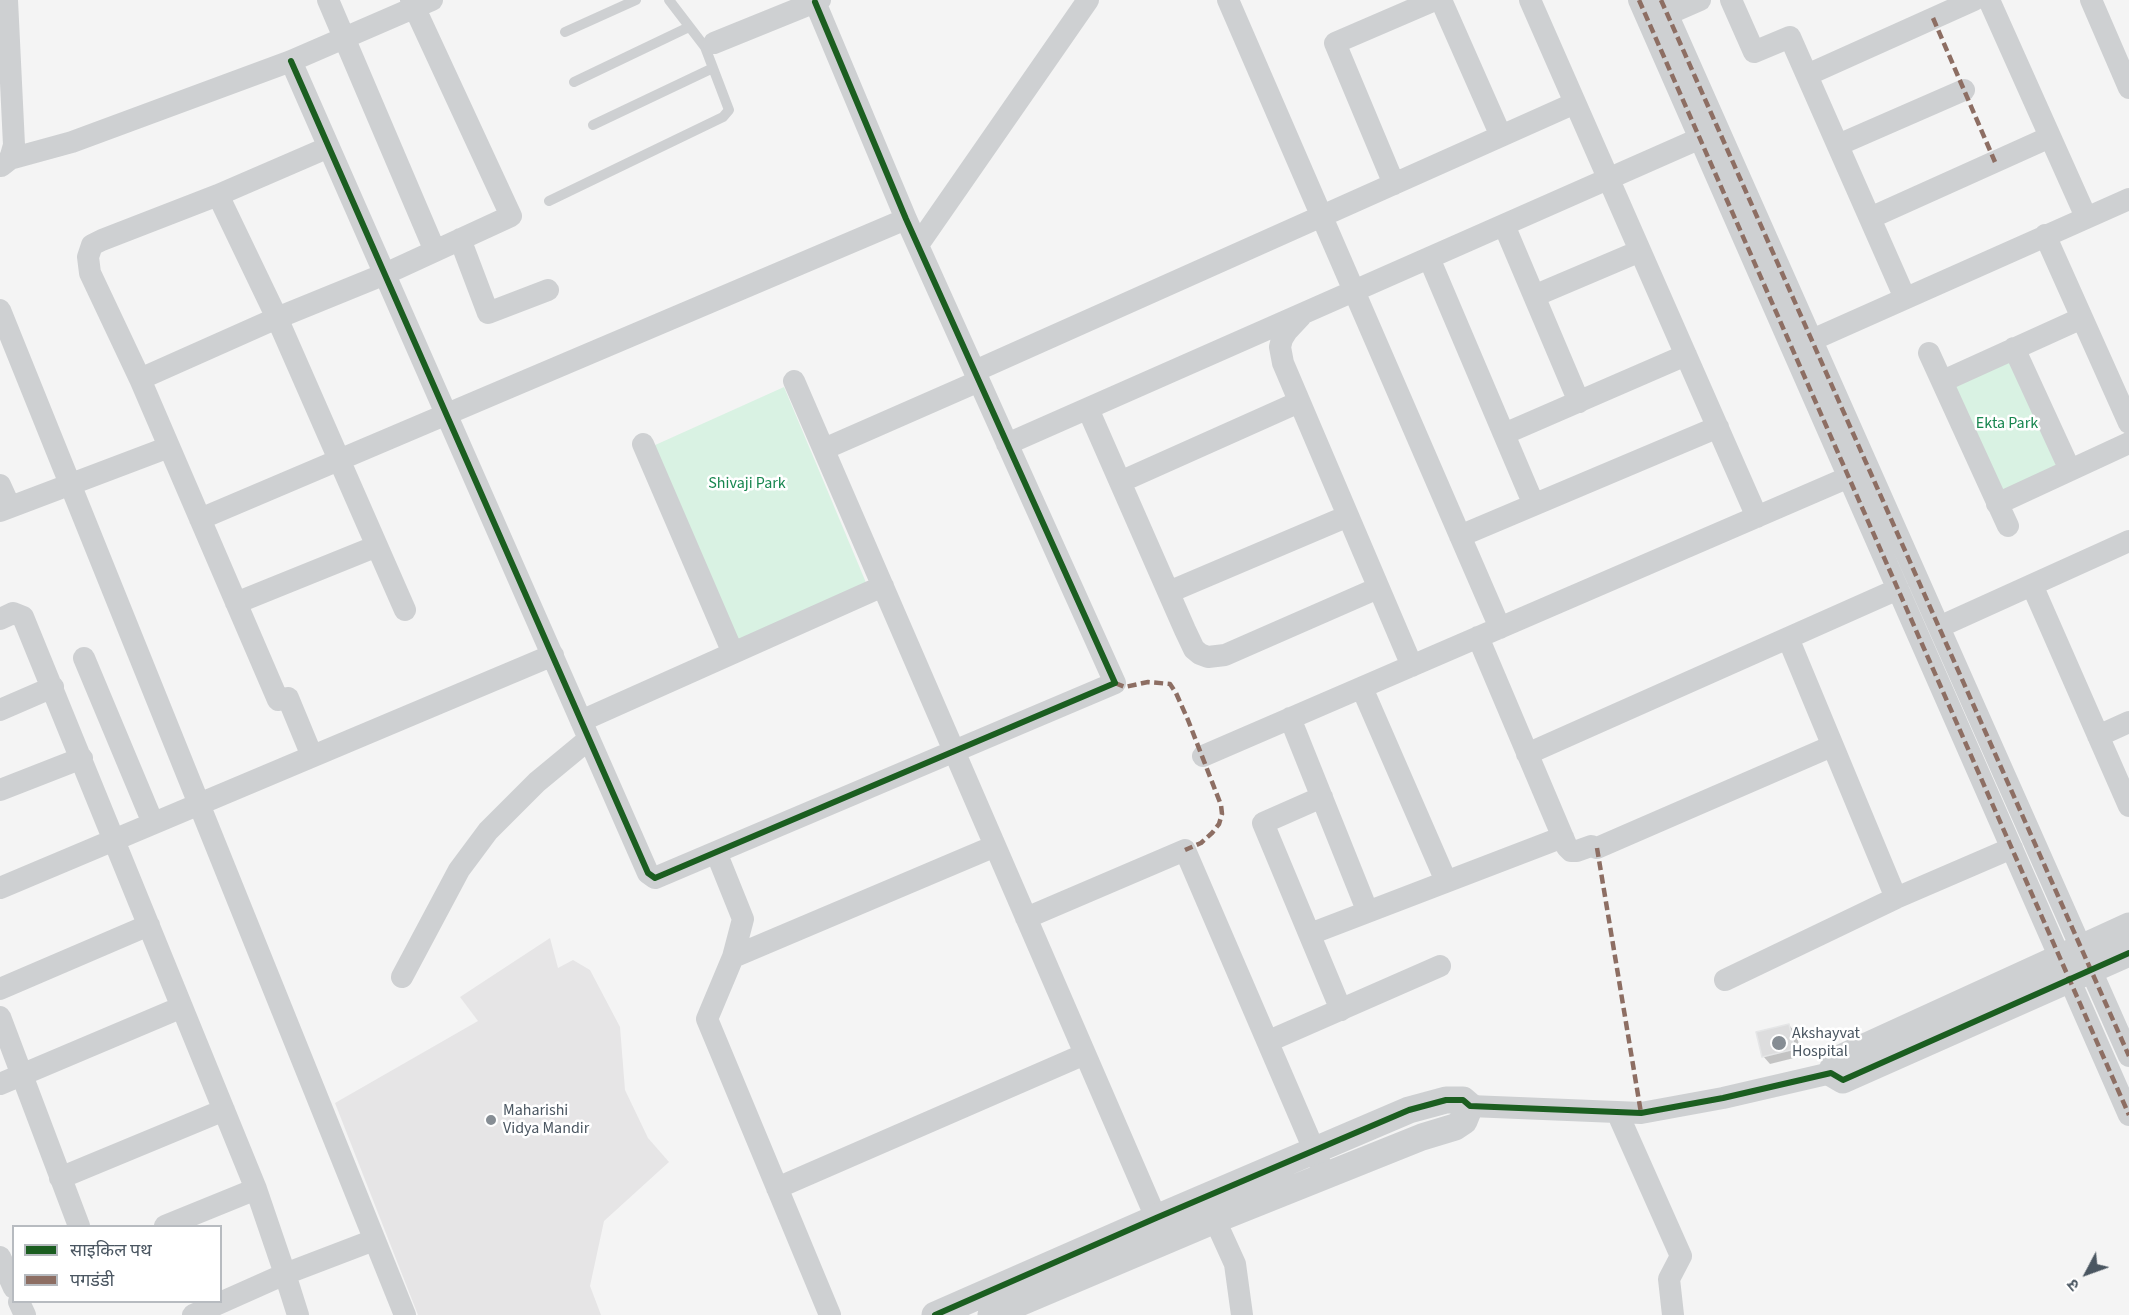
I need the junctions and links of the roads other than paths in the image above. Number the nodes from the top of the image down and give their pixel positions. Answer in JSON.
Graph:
{"nodes":[{"id":1,"x":7,"y":0,"type":"edge"},
{"id":2,"x":328,"y":0,"type":"edge"},
{"id":3,"x":636,"y":0,"type":"edge"},
{"id":4,"x":669,"y":0,"type":"edge"},
{"id":5,"x":1088,"y":0,"type":"edge"},
{"id":6,"x":1228,"y":0,"type":"edge"},
{"id":7,"x":1435,"y":0,"type":"edge"},
{"id":8,"x":1441,"y":0,"type":"edge"},
{"id":9,"x":1530,"y":0,"type":"edge"},
{"id":10,"x":1639,"y":0,"type":"edge"},
{"id":11,"x":1700,"y":0,"type":"edge"},
{"id":12,"x":1731,"y":0,"type":"edge"},
{"id":13,"x":1974,"y":0,"type":"edge"},
{"id":14,"x":1989,"y":0,"type":"edge"},
{"id":15,"x":2091,"y":0,"type":"edge"},
{"id":16,"x":818,"y":1,"type":"edge"},
{"id":17,"x":419,"y":2,"type":"edge"},
{"id":18,"x":1665,"y":7,"type":"edge"},
{"id":19,"x":690,"y":27,"type":"junction"},
{"id":20,"x":565,"y":32,"type":"dead end"},
{"id":21,"x":344,"y":38,"type":"junction"},
{"id":22,"x":709,"y":45,"type":"junction"},
{"id":23,"x":291,"y":61,"type":"junction"},
{"id":24,"x":713,"y":68,"type":"junction"},
{"id":25,"x":1807,"y":75,"type":"junction"},
{"id":26,"x":574,"y":82,"type":"dead end"},
{"id":27,"x":2129,"y":88,"type":"edge"},
{"id":28,"x":1964,"y":90,"type":"dead end"},
{"id":29,"x":1575,"y":103,"type":"junction"},
{"id":30,"x":593,"y":125,"type":"dead end"},
{"id":31,"x":1709,"y":134,"type":"junction"},
{"id":32,"x":1501,"y":136,"type":"junction"},
{"id":33,"x":2050,"y":137,"type":"junction"},
{"id":34,"x":1838,"y":145,"type":"junction"},
{"id":35,"x":328,"y":147,"type":"junction"},
{"id":36,"x":5,"y":163,"type":"edge"},
{"id":37,"x":1608,"y":178,"type":"junction"},
{"id":38,"x":1394,"y":184,"type":"junction"},
{"id":39,"x":218,"y":195,"type":"junction"},
{"id":40,"x":2129,"y":199,"type":"edge"},
{"id":41,"x":549,"y":201,"type":"dead end"},
{"id":42,"x":1322,"y":216,"type":"junction"},
{"id":43,"x":2086,"y":217,"type":"junction"},
{"id":44,"x":1870,"y":218,"type":"junction"},
{"id":45,"x":906,"y":219,"type":"junction"},
{"id":46,"x":1504,"y":225,"type":"junction"},
{"id":47,"x":2045,"y":235,"type":"junction"},
{"id":48,"x":460,"y":239,"type":"junction"},
{"id":49,"x":918,"y":245,"type":"junction"},
{"id":50,"x":435,"y":251,"type":"junction"},
{"id":51,"x":1640,"y":251,"type":"junction"},
{"id":52,"x":1429,"y":258,"type":"junction"},
{"id":53,"x":385,"y":274,"type":"junction"},
{"id":54,"x":548,"y":290,"type":"dead end"},
{"id":55,"x":1354,"y":291,"type":"junction"},
{"id":56,"x":1534,"y":296,"type":"junction"},
{"id":57,"x":1905,"y":298,"type":"junction"},
{"id":58,"x":0,"y":310,"type":"edge"},
{"id":59,"x":1304,"y":313,"type":"junction"},
{"id":60,"x":277,"y":318,"type":"junction"},
{"id":61,"x":2082,"y":318,"type":"junction"},
{"id":62,"x":1812,"y":340,"type":"junction"},
{"id":63,"x":2014,"y":348,"type":"junction"},
{"id":64,"x":1929,"y":353,"type":"dead end"},
{"id":65,"x":1686,"y":355,"type":"junction"},
{"id":66,"x":977,"y":376,"type":"junction"},
{"id":67,"x":140,"y":379,"type":"junction"},
{"id":68,"x":794,"y":381,"type":"dead end"},
{"id":69,"x":1942,"y":381,"type":"junction"},
{"id":70,"x":1299,"y":402,"type":"junction"},
{"id":71,"x":1579,"y":402,"type":"junction"},
{"id":72,"x":1088,"y":408,"type":"junction"},
{"id":73,"x":446,"y":414,"type":"junction"},
{"id":74,"x":2129,"y":423,"type":"edge"},
{"id":75,"x":1718,"y":427,"type":"junction"},
{"id":76,"x":1504,"y":434,"type":"junction"},
{"id":77,"x":2129,"y":443,"type":"edge"},
{"id":78,"x":643,"y":444,"type":"dead end"},
{"id":79,"x":1007,"y":444,"type":"junction"},
{"id":80,"x":169,"y":447,"type":"junction"},
{"id":81,"x":824,"y":449,"type":"junction"},
{"id":82,"x":340,"y":459,"type":"junction"},
{"id":83,"x":2070,"y":470,"type":"junction"},
{"id":84,"x":1849,"y":477,"type":"junction"},
{"id":85,"x":1120,"y":482,"type":"junction"},
{"id":86,"x":0,"y":485,"type":"edge"},
{"id":87,"x":71,"y":485,"type":"junction"},
{"id":88,"x":1997,"y":504,"type":"junction"},
{"id":89,"x":1534,"y":505,"type":"junction"},
{"id":90,"x":5,"y":509,"type":"edge"},
{"id":91,"x":1348,"y":516,"type":"junction"},
{"id":92,"x":1757,"y":517,"type":"junction"},
{"id":93,"x":200,"y":519,"type":"junction"},
{"id":94,"x":2008,"y":526,"type":"dead end"},
{"id":95,"x":1460,"y":536,"type":"junction"},
{"id":96,"x":2129,"y":541,"type":"edge"},
{"id":97,"x":377,"y":546,"type":"junction"},
{"id":98,"x":2032,"y":585,"type":"junction"},
{"id":99,"x":883,"y":586,"type":"junction"},
{"id":100,"x":1378,"y":588,"type":"junction"},
{"id":101,"x":1898,"y":589,"type":"junction"},
{"id":102,"x":1169,"y":592,"type":"junction"},
{"id":103,"x":236,"y":603,"type":"junction"},
{"id":104,"x":405,"y":609,"type":"dead end"},
{"id":105,"x":0,"y":619,"type":"edge"},
{"id":106,"x":1940,"y":627,"type":"junction"},
{"id":107,"x":1500,"y":628,"type":"junction"},
{"id":108,"x":1478,"y":637,"type":"junction"},
{"id":109,"x":1788,"y":638,"type":"junction"},
{"id":110,"x":733,"y":653,"type":"junction"},
{"id":111,"x":553,"y":655,"type":"junction"},
{"id":112,"x":84,"y":658,"type":"dead end"},
{"id":113,"x":1412,"y":666,"type":"junction"},
{"id":114,"x":53,"y":687,"type":"junction"},
{"id":115,"x":1362,"y":688,"type":"junction"},
{"id":116,"x":0,"y":710,"type":"edge"},
{"id":117,"x":1290,"y":718,"type":"junction"},
{"id":118,"x":2129,"y":722,"type":"edge"},
{"id":119,"x":585,"y":730,"type":"junction"},
{"id":120,"x":2098,"y":736,"type":"junction"},
{"id":121,"x":1832,"y":746,"type":"junction"},
{"id":122,"x":954,"y":751,"type":"junction"},
{"id":123,"x":1527,"y":754,"type":"junction"},
{"id":124,"x":312,"y":756,"type":"junction"},
{"id":125,"x":1203,"y":756,"type":"dead end"},
{"id":126,"x":82,"y":758,"type":"junction"},
{"id":127,"x":0,"y":790,"type":"edge"},
{"id":128,"x":1322,"y":797,"type":"junction"},
{"id":129,"x":198,"y":804,"type":"junction"},
{"id":130,"x":2129,"y":806,"type":"edge"},
{"id":131,"x":153,"y":823,"type":"junction"},
{"id":132,"x":1563,"y":837,"type":"junction"},
{"id":133,"x":115,"y":839,"type":"junction"},
{"id":134,"x":995,"y":846,"type":"junction"},
{"id":135,"x":2012,"y":848,"type":"junction"},
{"id":136,"x":716,"y":852,"type":"junction"},
{"id":137,"x":1446,"y":881,"type":"junction"},
{"id":138,"x":0,"y":888,"type":"edge"},
{"id":139,"x":1896,"y":898,"type":"junction"},
{"id":140,"x":1368,"y":910,"type":"junction"},
{"id":141,"x":1026,"y":918,"type":"junction"},
{"id":142,"x":149,"y":925,"type":"junction"},
{"id":143,"x":2129,"y":926,"type":"edge"},
{"id":144,"x":1310,"y":934,"type":"junction"},
{"id":145,"x":2129,"y":953,"type":"edge"},
{"id":146,"x":733,"y":957,"type":"junction"},
{"id":147,"x":2075,"y":964,"type":"junction"},
{"id":148,"x":1440,"y":966,"type":"dead end"},
{"id":149,"x":402,"y":977,"type":"dead end"},
{"id":150,"x":1725,"y":980,"type":"dead end"},
{"id":151,"x":0,"y":989,"type":"edge"},
{"id":152,"x":182,"y":1007,"type":"junction"},
{"id":153,"x":1341,"y":1010,"type":"junction"},
{"id":154,"x":0,"y":1017,"type":"edge"},
{"id":155,"x":1269,"y":1041,"type":"junction"},
{"id":156,"x":1085,"y":1054,"type":"junction"},
{"id":157,"x":2129,"y":1056,"type":"edge"},
{"id":158,"x":1831,"y":1073,"type":"joint"},
{"id":159,"x":22,"y":1075,"type":"junction"},
{"id":160,"x":0,"y":1084,"type":"edge"},
{"id":161,"x":1470,"y":1106,"type":"junction"},
{"id":162,"x":224,"y":1110,"type":"junction"},
{"id":163,"x":1617,"y":1112,"type":"junction"},
{"id":164,"x":2129,"y":1115,"type":"edge"},
{"id":165,"x":1315,"y":1149,"type":"junction"},
{"id":166,"x":1325,"y":1175,"type":"junction"},
{"id":167,"x":60,"y":1178,"type":"junction"},
{"id":168,"x":777,"y":1188,"type":"junction"},
{"id":169,"x":256,"y":1189,"type":"junction"},
{"id":170,"x":1215,"y":1220,"type":"junction"},
{"id":171,"x":78,"y":1225,"type":"edge"},
{"id":172,"x":170,"y":1225,"type":"edge"},
{"id":173,"x":1161,"y":1229,"type":"junction"},
{"id":174,"x":374,"y":1240,"type":"junction"},
{"id":175,"x":0,"y":1257,"type":"edge"},
{"id":176,"x":285,"y":1274,"type":"junction"},
{"id":177,"x":12,"y":1284,"type":"edge"},
{"id":178,"x":222,"y":1302,"type":"edge"},
{"id":179,"x":221,"y":1303,"type":"edge"},
{"id":180,"x":1005,"y":1312,"type":"edge"},
{"id":181,"x":194,"y":1315,"type":"edge"},
{"id":182,"x":298,"y":1315,"type":"edge"},
{"id":183,"x":405,"y":1315,"type":"edge"},
{"id":184,"x":830,"y":1315,"type":"edge"},
{"id":185,"x":935,"y":1315,"type":"edge"},
{"id":186,"x":1242,"y":1315,"type":"edge"},
{"id":187,"x":1673,"y":1315,"type":"edge"}],
"edges":[{"from":1,"to":36,"type":"street"},
{"from":2,"to":21,"type":"street"},
{"from":3,"to":20,"type":"lane"},
{"from":4,"to":19,"type":"lane"},
{"from":5,"to":49,"type":"street"},
{"from":6,"to":42,"type":"street"},
{"from":7,"to":38,"type":"street"},
{"from":8,"to":32,"type":"street"},
{"from":9,"to":29,"type":"street"},
{"from":10,"to":31,"type":"street"},
{"from":11,"to":18,"type":"street"},
{"from":12,"to":25,"type":"street"},
{"from":13,"to":25,"type":"street"},
{"from":14,"to":33,"type":"street"},
{"from":15,"to":27,"type":"street"},
{"from":16,"to":22,"type":"street"},
{"from":16,"to":45,"type":"street"},
{"from":17,"to":21,"type":"street"},
{"from":17,"to":48,"type":"street"},
{"from":18,"to":31,"type":"street"},
{"from":19,"to":22,"type":"lane"},
{"from":19,"to":26,"type":"lane"},
{"from":21,"to":23,"type":"street"},
{"from":21,"to":50,"type":"street"},
{"from":22,"to":24,"type":"lane"},
{"from":23,"to":35,"type":"street"},
{"from":23,"to":36,"type":"street"},
{"from":24,"to":30,"type":"lane"},
{"from":24,"to":41,"type":"lane"},
{"from":25,"to":34,"type":"street"},
{"from":28,"to":34,"type":"street"},
{"from":29,"to":32,"type":"street"},
{"from":29,"to":37,"type":"street"},
{"from":31,"to":37,"type":"street"},
{"from":31,"to":62,"type":"street"},
{"from":31,"to":84,"type":"street"},
{"from":32,"to":38,"type":"street"},
{"from":33,"to":43,"type":"street"},
{"from":33,"to":44,"type":"street"},
{"from":34,"to":44,"type":"street"},
{"from":35,"to":39,"type":"street"},
{"from":35,"to":53,"type":"street"},
{"from":37,"to":46,"type":"street"},
{"from":37,"to":51,"type":"street"},
{"from":38,"to":42,"type":"street"},
{"from":39,"to":60,"type":"street"},
{"from":39,"to":67,"type":"street"},
{"from":40,"to":43,"type":"street"},
{"from":42,"to":55,"type":"street"},
{"from":42,"to":66,"type":"street"},
{"from":43,"to":47,"type":"street"},
{"from":44,"to":57,"type":"street"},
{"from":45,"to":49,"type":"street"},
{"from":45,"to":73,"type":"street"},
{"from":46,"to":52,"type":"street"},
{"from":46,"to":56,"type":"street"},
{"from":47,"to":57,"type":"street"},
{"from":47,"to":61,"type":"street"},
{"from":48,"to":50,"type":"street"},
{"from":48,"to":54,"type":"street"},
{"from":49,"to":66,"type":"street"},
{"from":50,"to":53,"type":"street"},
{"from":51,"to":56,"type":"street"},
{"from":51,"to":65,"type":"street"},
{"from":52,"to":55,"type":"street"},
{"from":52,"to":76,"type":"street"},
{"from":53,"to":60,"type":"street"},
{"from":53,"to":73,"type":"street"},
{"from":55,"to":59,"type":"street"},
{"from":55,"to":95,"type":"street"},
{"from":56,"to":71,"type":"street"},
{"from":57,"to":62,"type":"street"},
{"from":58,"to":87,"type":"street"},
{"from":59,"to":70,"type":"street"},
{"from":59,"to":72,"type":"street"},
{"from":60,"to":67,"type":"street"},
{"from":60,"to":82,"type":"street"},
{"from":61,"to":63,"type":"street"},
{"from":61,"to":74,"type":"street"},
{"from":62,"to":106,"type":"street"},
{"from":63,"to":69,"type":"street"},
{"from":63,"to":83,"type":"street"},
{"from":64,"to":69,"type":"street"},
{"from":65,"to":71,"type":"street"},
{"from":65,"to":75,"type":"street"},
{"from":66,"to":79,"type":"street"},
{"from":66,"to":81,"type":"street"},
{"from":67,"to":80,"type":"street"},
{"from":68,"to":81,"type":"street"},
{"from":69,"to":88,"type":"street"},
{"from":70,"to":85,"type":"street"},
{"from":70,"to":91,"type":"street"},
{"from":71,"to":76,"type":"street"},
{"from":72,"to":79,"type":"street"},
{"from":72,"to":85,"type":"street"},
{"from":73,"to":82,"type":"street"},
{"from":73,"to":111,"type":"street"},
{"from":75,"to":89,"type":"street"},
{"from":75,"to":92,"type":"street"},
{"from":76,"to":89,"type":"street"},
{"from":77,"to":83,"type":"street"},
{"from":78,"to":110,"type":"street"},
{"from":79,"to":122,"type":"street"},
{"from":80,"to":87,"type":"street"},
{"from":80,"to":93,"type":"street"},
{"from":81,"to":99,"type":"street"},
{"from":82,"to":93,"type":"street"},
{"from":82,"to":97,"type":"street"},
{"from":83,"to":88,"type":"street"},
{"from":84,"to":92,"type":"street"},
{"from":84,"to":101,"type":"street"},
{"from":85,"to":102,"type":"street"},
{"from":86,"to":90,"type":"street"},
{"from":87,"to":90,"type":"street"},
{"from":87,"to":129,"type":"street"},
{"from":88,"to":94,"type":"street"},
{"from":89,"to":95,"type":"street"},
{"from":91,"to":100,"type":"street"},
{"from":91,"to":102,"type":"street"},
{"from":92,"to":107,"type":"street"},
{"from":93,"to":103,"type":"street"},
{"from":95,"to":107,"type":"street"},
{"from":96,"to":98,"type":"street"},
{"from":97,"to":103,"type":"street"},
{"from":97,"to":104,"type":"street"},
{"from":98,"to":106,"type":"street"},
{"from":98,"to":120,"type":"street"},
{"from":99,"to":110,"type":"street"},
{"from":99,"to":122,"type":"street"},
{"from":100,"to":102,"type":"street"},
{"from":100,"to":113,"type":"street"},
{"from":101,"to":109,"type":"street"},
{"from":101,"to":135,"type":"street"},
{"from":103,"to":124,"type":"street"},
{"from":105,"to":114,"type":"street"},
{"from":106,"to":147,"type":"street"},
{"from":107,"to":108,"type":"street"},
{"from":108,"to":113,"type":"street"},
{"from":108,"to":123,"type":"street"},
{"from":109,"to":121,"type":"street"},
{"from":109,"to":123,"type":"street"},
{"from":110,"to":119,"type":"street"},
{"from":111,"to":119,"type":"street"},
{"from":111,"to":124,"type":"street"},
{"from":112,"to":131,"type":"street"},
{"from":113,"to":115,"type":"street"},
{"from":114,"to":116,"type":"street"},
{"from":114,"to":126,"type":"street"},
{"from":115,"to":117,"type":"street"},
{"from":115,"to":137,"type":"street"},
{"from":117,"to":125,"type":"street"},
{"from":117,"to":128,"type":"street"},
{"from":118,"to":120,"type":"street"},
{"from":119,"to":136,"type":"street"},
{"from":119,"to":149,"type":"street"},
{"from":120,"to":130,"type":"street"},
{"from":121,"to":132,"type":"street"},
{"from":121,"to":139,"type":"street"},
{"from":122,"to":134,"type":"street"},
{"from":122,"to":136,"type":"street"},
{"from":123,"to":132,"type":"street"},
{"from":124,"to":129,"type":"street"},
{"from":126,"to":127,"type":"street"},
{"from":126,"to":133,"type":"street"},
{"from":128,"to":140,"type":"street"},
{"from":128,"to":144,"type":"street"},
{"from":129,"to":131,"type":"street"},
{"from":129,"to":174,"type":"street"},
{"from":131,"to":133,"type":"street"},
{"from":132,"to":137,"type":"street"},
{"from":133,"to":138,"type":"street"},
{"from":133,"to":142,"type":"street"},
{"from":134,"to":141,"type":"street"},
{"from":134,"to":146,"type":"street"},
{"from":135,"to":139,"type":"street"},
{"from":135,"to":147,"type":"street"},
{"from":136,"to":146,"type":"street"},
{"from":137,"to":140,"type":"street"},
{"from":139,"to":150,"type":"street"},
{"from":140,"to":144,"type":"street"},
{"from":141,"to":155,"type":"street"},
{"from":141,"to":156,"type":"street"},
{"from":142,"to":151,"type":"street"},
{"from":142,"to":152,"type":"street"},
{"from":143,"to":147,"type":"street"},
{"from":144,"to":153,"type":"street"},
{"from":145,"to":147,"type":"street"},
{"from":146,"to":168,"type":"street"},
{"from":147,"to":157,"type":"street"},
{"from":147,"to":158,"type":"street"},
{"from":147,"to":164,"type":"street"},
{"from":148,"to":153,"type":"street"},
{"from":152,"to":159,"type":"street"},
{"from":152,"to":162,"type":"street"},
{"from":153,"to":155,"type":"street"},
{"from":154,"to":159,"type":"street"},
{"from":155,"to":165,"type":"street"},
{"from":156,"to":168,"type":"street"},
{"from":156,"to":173,"type":"street"},
{"from":158,"to":163,"type":"street"},
{"from":159,"to":160,"type":"street"},
{"from":159,"to":167,"type":"street"},
{"from":161,"to":163,"type":"street"},
{"from":161,"to":165,"type":"street"},
{"from":161,"to":166,"type":"street"},
{"from":162,"to":167,"type":"street"},
{"from":162,"to":169,"type":"street"},
{"from":163,"to":187,"type":"street"},
{"from":165,"to":166,"type":"street"},
{"from":165,"to":173,"type":"street"},
{"from":166,"to":170,"type":"street"},
{"from":167,"to":171,"type":"street"},
{"from":168,"to":184,"type":"street"},
{"from":169,"to":172,"type":"street"},
{"from":169,"to":176,"type":"street"},
{"from":170,"to":173,"type":"street"},
{"from":170,"to":186,"type":"street"},
{"from":173,"to":180,"type":"street"},
{"from":173,"to":185,"type":"street"},
{"from":174,"to":176,"type":"street"},
{"from":174,"to":183,"type":"street"},
{"from":175,"to":177,"type":"street"},
{"from":176,"to":178,"type":"street"},
{"from":176,"to":182,"type":"street"},
{"from":179,"to":181,"type":"street"}]}
